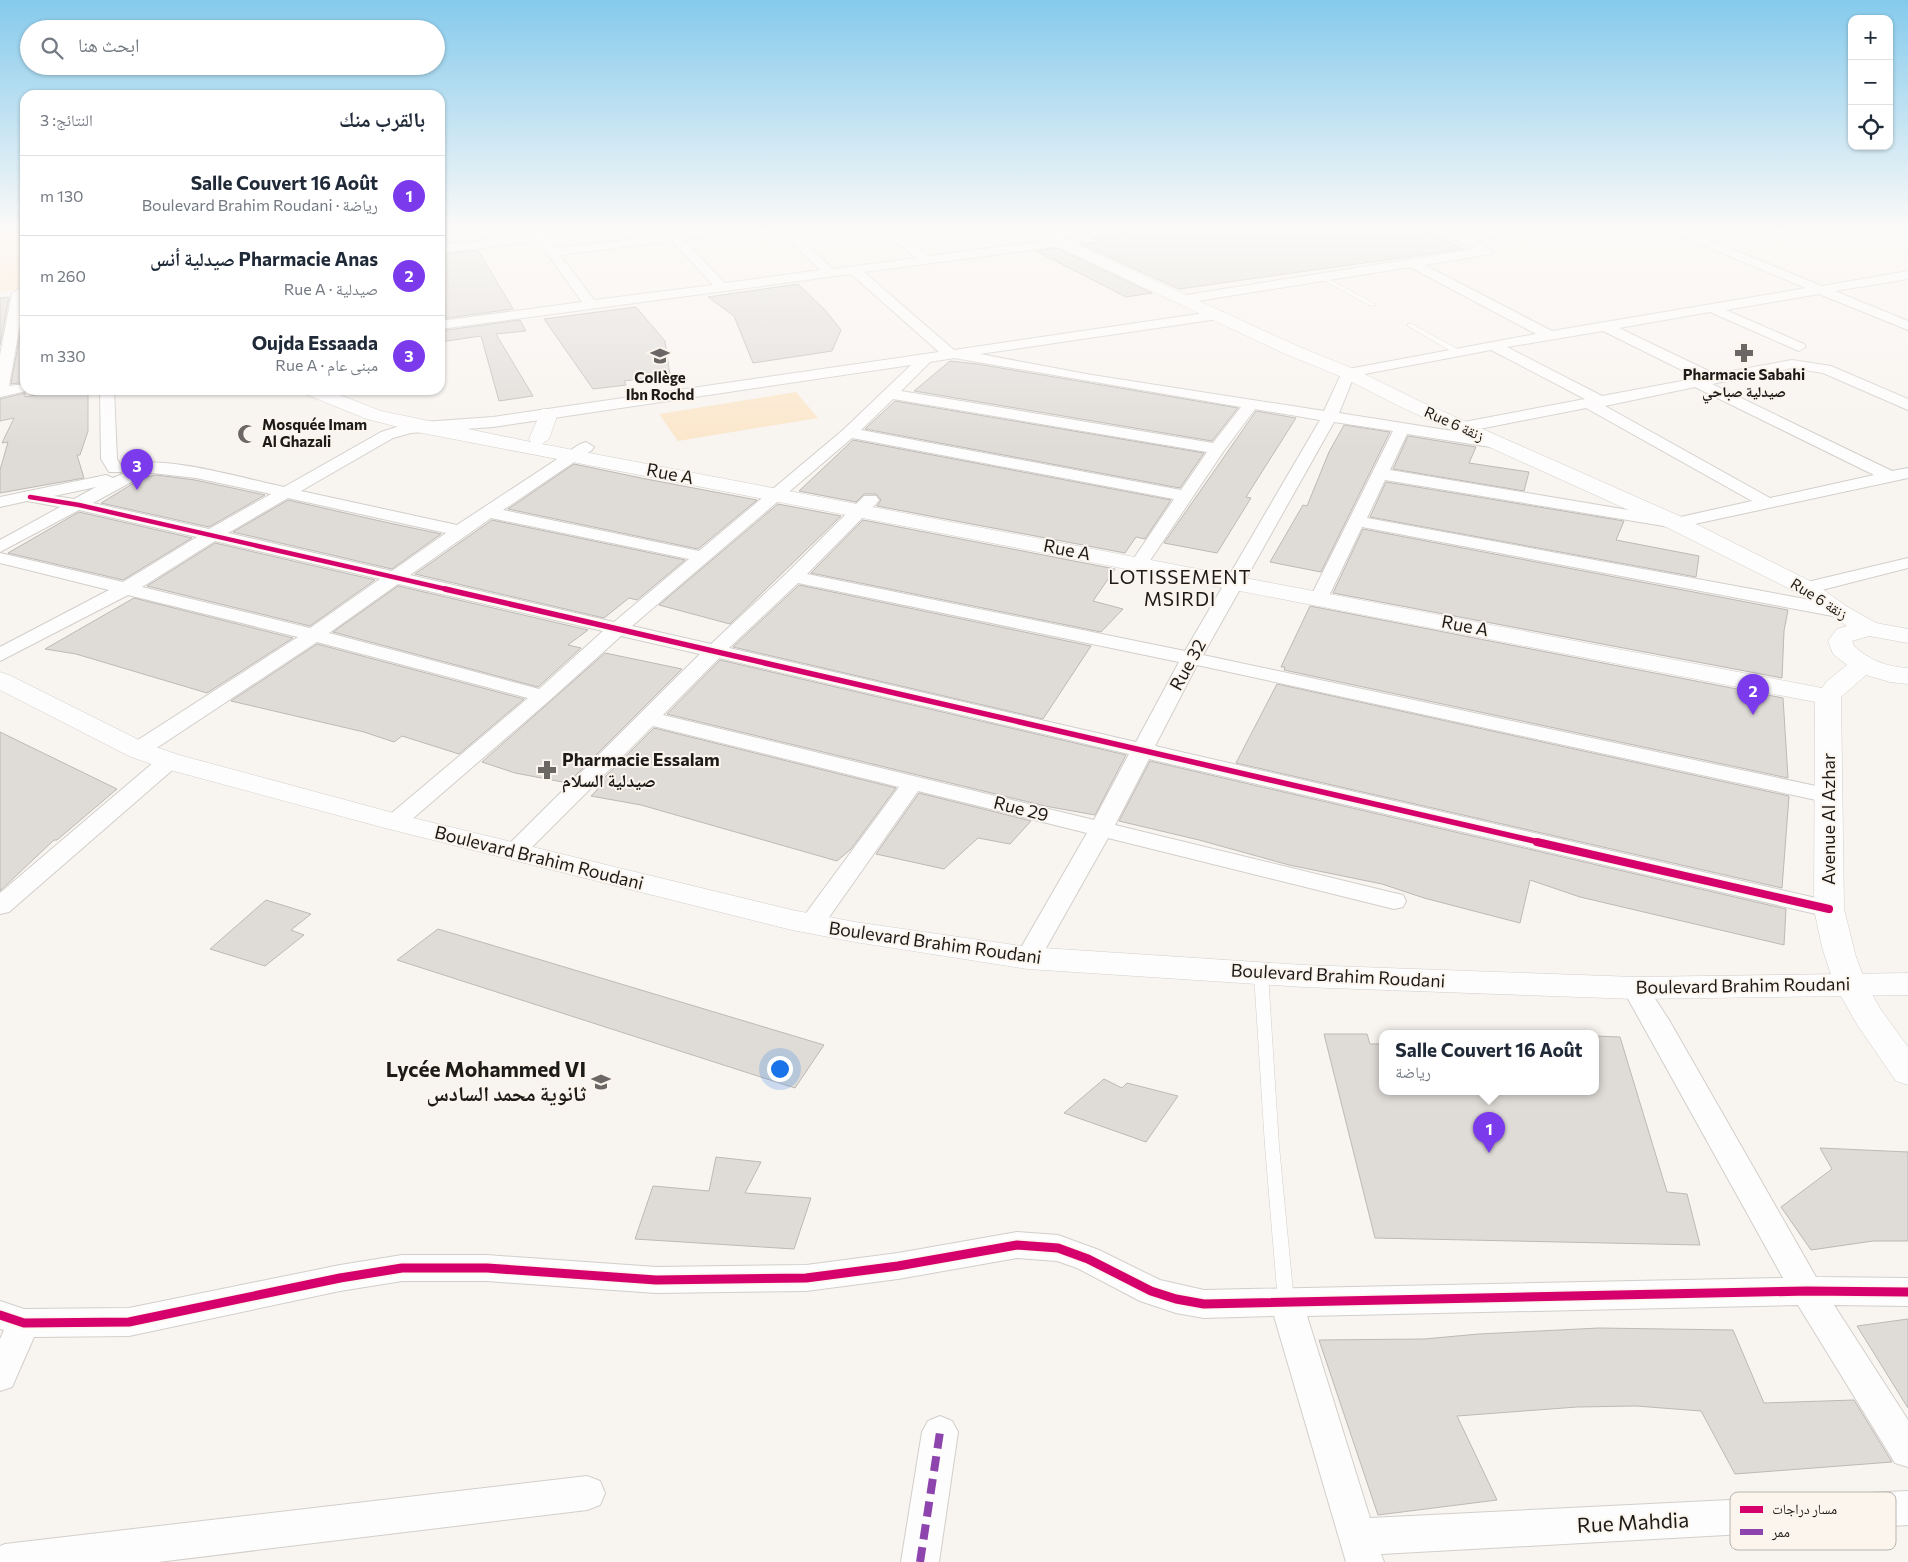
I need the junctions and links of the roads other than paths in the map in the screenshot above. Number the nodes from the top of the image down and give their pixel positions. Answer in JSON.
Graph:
{"nodes":[{"id":1,"x":16,"y":303,"type":"edge"},
{"id":2,"x":589,"y":303,"type":"edge"},
{"id":3,"x":614,"y":303,"type":"edge"},
{"id":4,"x":892,"y":303,"type":"edge"},
{"id":5,"x":1193,"y":303,"type":"edge"},
{"id":6,"x":1369,"y":303,"type":"edge"},
{"id":7,"x":1488,"y":303,"type":"edge"},
{"id":8,"x":1741,"y":303,"type":"edge"},
{"id":9,"x":1854,"y":303,"type":"edge"},
{"id":10,"x":1373,"y":305,"type":"dead end"},
{"id":11,"x":591,"y":306,"type":"junction"},
{"id":12,"x":1711,"y":308,"type":"junction"},
{"id":13,"x":1218,"y":315,"type":"junction"},
{"id":14,"x":445,"y":323,"type":"edge"},
{"id":15,"x":1410,"y":325,"type":"dead end"},
{"id":16,"x":1604,"y":326,"type":"junction"},
{"id":17,"x":1908,"y":326,"type":"edge"},
{"id":18,"x":1549,"y":335,"type":"junction"},
{"id":19,"x":1493,"y":345,"type":"junction"},
{"id":20,"x":1798,"y":347,"type":"dead end"},
{"id":21,"x":1458,"y":350,"type":"junction"},
{"id":22,"x":949,"y":353,"type":"junction"},
{"id":23,"x":927,"y":357,"type":"junction"},
{"id":24,"x":1348,"y":373,"type":"junction"},
{"id":25,"x":1715,"y":380,"type":"junction"},
{"id":26,"x":1699,"y":383,"type":"junction"},
{"id":27,"x":20,"y":389,"type":"edge"},
{"id":28,"x":0,"y":392,"type":"edge"},
{"id":29,"x":891,"y":394,"type":"junction"},
{"id":30,"x":107,"y":395,"type":"edge"},
{"id":31,"x":324,"y":395,"type":"edge"},
{"id":32,"x":360,"y":395,"type":"edge"},
{"id":33,"x":1252,"y":403,"type":"junction"},
{"id":34,"x":1596,"y":403,"type":"junction"},
{"id":35,"x":1908,"y":405,"type":"edge"},
{"id":36,"x":549,"y":413,"type":"junction"},
{"id":37,"x":1330,"y":416,"type":"junction"},
{"id":38,"x":462,"y":425,"type":"junction"},
{"id":39,"x":422,"y":427,"type":"junction"},
{"id":40,"x":1402,"y":428,"type":"junction"},
{"id":41,"x":1464,"y":428,"type":"junction"},
{"id":42,"x":849,"y":433,"type":"junction"},
{"id":43,"x":539,"y":439,"type":"junction"},
{"id":44,"x":1497,"y":443,"type":"junction"},
{"id":45,"x":1217,"y":449,"type":"junction"},
{"id":46,"x":580,"y":452,"type":"junction"},
{"id":47,"x":1908,"y":473,"type":"edge"},
{"id":48,"x":119,"y":474,"type":"junction"},
{"id":49,"x":1381,"y":474,"type":"junction"},
{"id":50,"x":1890,"y":477,"type":"junction"},
{"id":51,"x":781,"y":490,"type":"junction"},
{"id":52,"x":285,"y":494,"type":"junction"},
{"id":53,"x":1185,"y":496,"type":"junction"},
{"id":54,"x":30,"y":497,"type":"junction"},
{"id":55,"x":0,"y":502,"type":"edge"},
{"id":56,"x":1769,"y":504,"type":"junction"},
{"id":57,"x":79,"y":505,"type":"junction"},
{"id":58,"x":865,"y":505,"type":"junction"},
{"id":59,"x":489,"y":512,"type":"junction"},
{"id":60,"x":1356,"y":521,"type":"junction"},
{"id":61,"x":1676,"y":523,"type":"junction"},
{"id":62,"x":461,"y":530,"type":"junction"},
{"id":63,"x":212,"y":535,"type":"junction"},
{"id":64,"x":0,"y":547,"type":"edge"},
{"id":65,"x":704,"y":557,"type":"junction"},
{"id":66,"x":1142,"y":557,"type":"junction"},
{"id":67,"x":0,"y":558,"type":"edge"},
{"id":68,"x":1908,"y":563,"type":"edge"},
{"id":69,"x":1238,"y":576,"type":"junction"},
{"id":70,"x":794,"y":578,"type":"junction"},
{"id":71,"x":396,"y":579,"type":"junction"},
{"id":72,"x":127,"y":588,"type":"junction"},
{"id":73,"x":1806,"y":588,"type":"junction"},
{"id":74,"x":1323,"y":592,"type":"junction"},
{"id":75,"x":1838,"y":612,"type":"junction"},
{"id":76,"x":617,"y":629,"type":"junction"},
{"id":77,"x":1869,"y":629,"type":"junction"},
{"id":78,"x":315,"y":635,"type":"junction"},
{"id":79,"x":1908,"y":636,"type":"edge"},
{"id":80,"x":715,"y":652,"type":"junction"},
{"id":81,"x":0,"y":655,"type":"edge"},
{"id":82,"x":1191,"y":658,"type":"junction"},
{"id":83,"x":1863,"y":665,"type":"junction"},
{"id":84,"x":1907,"y":677,"type":"edge"},
{"id":85,"x":0,"y":680,"type":"edge"},
{"id":86,"x":1832,"y":691,"type":"junction"},
{"id":87,"x":543,"y":696,"type":"junction"},
{"id":88,"x":648,"y":718,"type":"junction"},
{"id":89,"x":138,"y":750,"type":"junction"},
{"id":90,"x":1142,"y":750,"type":"junction"},
{"id":91,"x":169,"y":761,"type":"junction"},
{"id":92,"x":912,"y":783,"type":"junction"},
{"id":93,"x":1830,"y":796,"type":"junction"},
{"id":94,"x":394,"y":822,"type":"junction"},
{"id":95,"x":1101,"y":829,"type":"junction"},
{"id":96,"x":515,"y":851,"type":"junction"},
{"id":97,"x":1394,"y":901,"type":"dead end"},
{"id":98,"x":0,"y":906,"type":"edge"},
{"id":99,"x":1829,"y":909,"type":"junction"},
{"id":100,"x":811,"y":924,"type":"junction"},
{"id":101,"x":1028,"y":958,"type":"junction"},
{"id":102,"x":1261,"y":974,"type":"junction"},
{"id":103,"x":1908,"y":984,"type":"edge"},
{"id":104,"x":1851,"y":985,"type":"junction"},
{"id":105,"x":1635,"y":988,"type":"junction"},
{"id":106,"x":1908,"y":1072,"type":"edge"},
{"id":107,"x":1807,"y":1291,"type":"junction"},
{"id":108,"x":1908,"y":1292,"type":"edge"},
{"id":109,"x":1286,"y":1302,"type":"junction"},
{"id":110,"x":12,"y":1319,"type":"edge"},
{"id":111,"x":0,"y":1376,"type":"edge"},
{"id":112,"x":940,"y":1432,"type":"dead end"},
{"id":113,"x":1908,"y":1451,"type":"edge"},
{"id":114,"x":587,"y":1493,"type":"dead end"},
{"id":115,"x":1730,"y":1522,"type":"edge"},
{"id":116,"x":1361,"y":1550,"type":"edge"},
{"id":117,"x":5,"y":1562,"type":"edge"},
{"id":118,"x":920,"y":1562,"type":"edge"}],
"edges":[{"from":1,"to":28,"type":"street"},
{"from":2,"to":11,"type":"street"},
{"from":3,"to":11,"type":"street"},
{"from":4,"to":22,"type":"street"},
{"from":5,"to":13,"type":"street","name":"Rue 6 زنقة"},
{"from":6,"to":10,"type":"lane"},
{"from":7,"to":18,"type":"street"},
{"from":8,"to":12,"type":"street"},
{"from":9,"to":17,"type":"street"},
{"from":11,"to":14,"type":"street"},
{"from":12,"to":16,"type":"street"},
{"from":12,"to":20,"type":"street"},
{"from":13,"to":22,"type":"street"},
{"from":13,"to":24,"type":"street","name":"Rue 6 زنقة"},
{"from":15,"to":21,"type":"lane"},
{"from":16,"to":18,"type":"street"},
{"from":16,"to":25,"type":"street"},
{"from":18,"to":19,"type":"street"},
{"from":19,"to":21,"type":"street"},
{"from":19,"to":34,"type":"street"},
{"from":21,"to":24,"type":"street"},
{"from":22,"to":23,"type":"street"},
{"from":22,"to":33,"type":"street"},
{"from":23,"to":29,"type":"street"},
{"from":23,"to":36,"type":"street"},
{"from":24,"to":37,"type":"street","name":"Rue 32"},
{"from":24,"to":41,"type":"street","name":"Rue 6 زنقة"},
{"from":25,"to":26,"type":"street"},
{"from":25,"to":35,"type":"street"},
{"from":26,"to":34,"type":"street"},
{"from":26,"to":50,"type":"street"},
{"from":27,"to":28,"type":"street"},
{"from":29,"to":42,"type":"street"},
{"from":29,"to":45,"type":"street"},
{"from":30,"to":48,"type":"street"},
{"from":31,"to":39,"type":"street","name":"Rue A"},
{"from":32,"to":38,"type":"street","name":"Rue A"},
{"from":33,"to":37,"type":"street"},
{"from":33,"to":45,"type":"street"},
{"from":34,"to":41,"type":"street"},
{"from":34,"to":56,"type":"street"},
{"from":36,"to":38,"type":"street"},
{"from":36,"to":43,"type":"street"},
{"from":37,"to":40,"type":"street"},
{"from":37,"to":69,"type":"street","name":"Rue 32"},
{"from":38,"to":39,"type":"street"},
{"from":38,"to":43,"type":"street","name":"Rue A"},
{"from":39,"to":46,"type":"street","name":"Rue A"},
{"from":39,"to":52,"type":"street"},
{"from":40,"to":44,"type":"street"},
{"from":40,"to":49,"type":"street"},
{"from":41,"to":44,"type":"street","name":"Rue 6 زنقة"},
{"from":42,"to":51,"type":"street"},
{"from":42,"to":53,"type":"street"},
{"from":43,"to":46,"type":"street","name":"Rue A"},
{"from":44,"to":61,"type":"street","name":"Rue 6 زنقة"},
{"from":45,"to":53,"type":"street"},
{"from":46,"to":51,"type":"street","name":"Rue A"},
{"from":46,"to":59,"type":"street"},
{"from":47,"to":50,"type":"street"},
{"from":48,"to":52,"type":"street"},
{"from":48,"to":54,"type":"street"},
{"from":48,"to":57,"type":"street"},
{"from":49,"to":60,"type":"street"},
{"from":49,"to":61,"type":"street"},
{"from":50,"to":56,"type":"street"},
{"from":51,"to":58,"type":"street","name":"Rue A"},
{"from":51,"to":65,"type":"street"},
{"from":52,"to":62,"type":"street"},
{"from":52,"to":63,"type":"street"},
{"from":53,"to":66,"type":"street"},
{"from":54,"to":55,"type":"street"},
{"from":54,"to":57,"type":"street"},
{"from":56,"to":61,"type":"street"},
{"from":57,"to":63,"type":"street"},
{"from":57,"to":64,"type":"street"},
{"from":58,"to":66,"type":"street","name":"Rue A"},
{"from":58,"to":70,"type":"street"},
{"from":59,"to":62,"type":"street"},
{"from":59,"to":65,"type":"street"},
{"from":60,"to":74,"type":"street"},
{"from":60,"to":75,"type":"street"},
{"from":61,"to":73,"type":"street","name":"Rue 6 زنقة"},
{"from":62,"to":71,"type":"street"},
{"from":63,"to":71,"type":"street"},
{"from":63,"to":72,"type":"street"},
{"from":65,"to":76,"type":"street"},
{"from":66,"to":69,"type":"street","name":"Rue A"},
{"from":67,"to":72,"type":"street"},
{"from":68,"to":73,"type":"street"},
{"from":69,"to":74,"type":"street","name":"Rue A"},
{"from":69,"to":82,"type":"street","name":"Rue 32"},
{"from":70,"to":80,"type":"street"},
{"from":70,"to":82,"type":"street"},
{"from":71,"to":76,"type":"street"},
{"from":71,"to":78,"type":"street"},
{"from":72,"to":78,"type":"street"},
{"from":72,"to":81,"type":"street"},
{"from":73,"to":75,"type":"street","name":"Rue 6 زنقة"},
{"from":74,"to":86,"type":"street","name":"Rue A"},
{"from":75,"to":77,"type":"street","name":"Rue 6 زنقة"},
{"from":76,"to":80,"type":"street"},
{"from":76,"to":87,"type":"street"},
{"from":77,"to":79,"type":"street"},
{"from":77,"to":83,"type":"street"},
{"from":78,"to":87,"type":"street"},
{"from":78,"to":89,"type":"street"},
{"from":80,"to":88,"type":"street"},
{"from":80,"to":90,"type":"street"},
{"from":82,"to":90,"type":"street","name":"Rue 32"},
{"from":82,"to":93,"type":"street"},
{"from":83,"to":84,"type":"street"},
{"from":83,"to":86,"type":"street"},
{"from":85,"to":89,"type":"street","name":"Boulevard Brahim Roudani"},
{"from":86,"to":93,"type":"street","name":"Avenue Al Azhar"},
{"from":87,"to":94,"type":"street"},
{"from":88,"to":92,"type":"street","name":"Rue 29"},
{"from":88,"to":96,"type":"street"},
{"from":89,"to":91,"type":"street","name":"Boulevard Brahim Roudani"},
{"from":90,"to":95,"type":"street","name":"Rue 32"},
{"from":90,"to":99,"type":"street"},
{"from":91,"to":94,"type":"street","name":"Boulevard Brahim Roudani"},
{"from":91,"to":98,"type":"street"},
{"from":92,"to":95,"type":"street","name":"Rue 29"},
{"from":92,"to":100,"type":"street"},
{"from":93,"to":99,"type":"street","name":"Avenue Al Azhar"},
{"from":94,"to":96,"type":"street","name":"Boulevard Brahim Roudani"},
{"from":95,"to":97,"type":"street","name":"Rue 29"},
{"from":95,"to":101,"type":"street","name":"Rue 32"},
{"from":96,"to":100,"type":"street","name":"Boulevard Brahim Roudani"},
{"from":99,"to":104,"type":"street","name":"Avenue Al Azhar"},
{"from":100,"to":101,"type":"street","name":"Boulevard Brahim Roudani"},
{"from":101,"to":102,"type":"street","name":"Boulevard Brahim Roudani"},
{"from":102,"to":105,"type":"street","name":"Boulevard Brahim Roudani"},
{"from":102,"to":109,"type":"lane"},
{"from":103,"to":104,"type":"street","name":"Boulevard Brahim Roudani"},
{"from":104,"to":105,"type":"street","name":"Boulevard Brahim Roudani"},
{"from":104,"to":106,"type":"street","name":"Avenue Al Azhar"},
{"from":105,"to":107,"type":"street"},
{"from":107,"to":108,"type":"street"},
{"from":107,"to":109,"type":"street"},
{"from":107,"to":113,"type":"street"},
{"from":109,"to":110,"type":"street"},
{"from":109,"to":116,"type":"street"},
{"from":110,"to":111,"type":"street"},
{"from":112,"to":118,"type":"street"},
{"from":114,"to":117,"type":"street"},
{"from":115,"to":116,"type":"street","name":"Rue Mahdia"}]}
